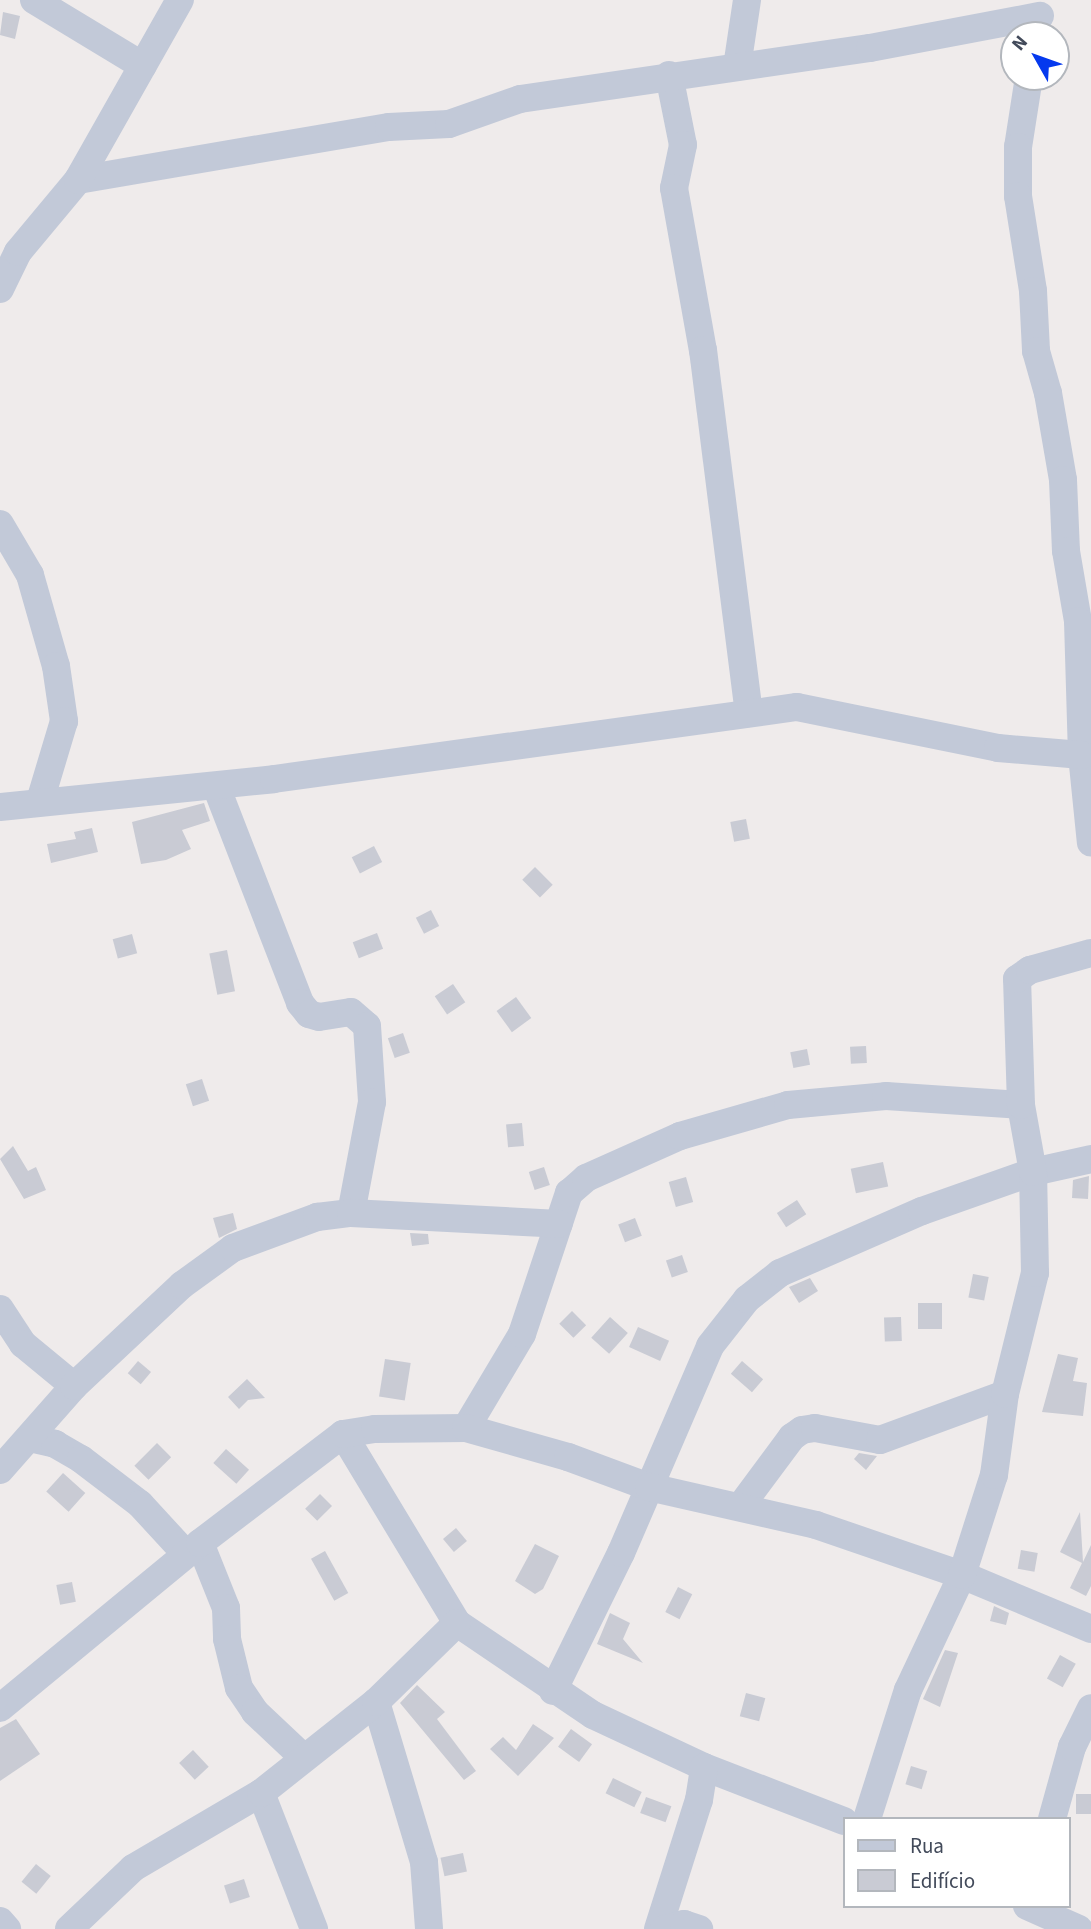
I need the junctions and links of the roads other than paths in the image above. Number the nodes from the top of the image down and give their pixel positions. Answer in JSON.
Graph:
{"nodes":[{"id":1,"x":34,"y":0,"type":"edge"},
{"id":2,"x":180,"y":0,"type":"edge"},
{"id":3,"x":747,"y":0,"type":"edge"},
{"id":4,"x":1039,"y":17,"type":"edge"},
{"id":5,"x":143,"y":65,"type":"junction"},
{"id":6,"x":737,"y":67,"type":"junction"},
{"id":7,"x":669,"y":75,"type":"junction"},
{"id":8,"x":1027,"y":91,"type":"edge"},
{"id":9,"x":78,"y":180,"type":"junction"},
{"id":10,"x":0,"y":289,"type":"edge"},
{"id":11,"x":0,"y":524,"type":"edge"},
{"id":12,"x":749,"y":713,"type":"junction"},
{"id":13,"x":1082,"y":755,"type":"junction"},
{"id":14,"x":216,"y":786,"type":"junction"},
{"id":15,"x":40,"y":801,"type":"junction"},
{"id":16,"x":0,"y":807,"type":"edge"},
{"id":17,"x":1091,"y":843,"type":"edge"},
{"id":18,"x":1091,"y":953,"type":"edge"},
{"id":19,"x":1021,"y":1105,"type":"junction"},
{"id":20,"x":1091,"y":1159,"type":"edge"},
{"id":21,"x":1033,"y":1172,"type":"junction"},
{"id":22,"x":351,"y":1213,"type":"junction"},
{"id":23,"x":559,"y":1224,"type":"junction"},
{"id":24,"x":0,"y":1309,"type":"edge"},
{"id":25,"x":74,"y":1386,"type":"junction"},
{"id":26,"x":1005,"y":1394,"type":"junction"},
{"id":27,"x":466,"y":1428,"type":"junction"},
{"id":28,"x":343,"y":1434,"type":"junction"},
{"id":29,"x":30,"y":1438,"type":"junction"},
{"id":30,"x":0,"y":1470,"type":"edge"},
{"id":31,"x":649,"y":1487,"type":"junction"},
{"id":32,"x":740,"y":1507,"type":"junction"},
{"id":33,"x":193,"y":1549,"type":"junction"},
{"id":34,"x":962,"y":1575,"type":"junction"},
{"id":35,"x":457,"y":1623,"type":"junction"},
{"id":36,"x":1091,"y":1629,"type":"edge"},
{"id":37,"x":553,"y":1691,"type":"junction"},
{"id":38,"x":376,"y":1702,"type":"junction"},
{"id":39,"x":0,"y":1708,"type":"edge"},
{"id":40,"x":1091,"y":1708,"type":"edge"},
{"id":41,"x":303,"y":1757,"type":"junction"},
{"id":42,"x":704,"y":1767,"type":"junction"},
{"id":43,"x":261,"y":1793,"type":"junction"},
{"id":44,"x":868,"y":1817,"type":"edge"},
{"id":45,"x":1053,"y":1817,"type":"edge"},
{"id":46,"x":842,"y":1820,"type":"edge"},
{"id":47,"x":1032,"y":1908,"type":"edge"},
{"id":48,"x":0,"y":1921,"type":"edge"},
{"id":49,"x":676,"y":1928,"type":"edge"},
{"id":50,"x":7,"y":1929,"type":"edge"},
{"id":51,"x":69,"y":1929,"type":"edge"},
{"id":52,"x":314,"y":1929,"type":"edge"},
{"id":53,"x":429,"y":1929,"type":"edge"},
{"id":54,"x":1079,"y":1929,"type":"edge"}],
"edges":[{"from":1,"to":5,"type":"street"},
{"from":2,"to":5,"type":"street"},
{"from":3,"to":6,"type":"street"},
{"from":4,"to":6,"type":"street"},
{"from":5,"to":9,"type":"street"},
{"from":6,"to":7,"type":"street"},
{"from":7,"to":9,"type":"street"},
{"from":7,"to":12,"type":"street"},
{"from":8,"to":13,"type":"street"},
{"from":9,"to":10,"type":"street"},
{"from":11,"to":15,"type":"street"},
{"from":12,"to":13,"type":"street"},
{"from":12,"to":14,"type":"street"},
{"from":13,"to":17,"type":"street"},
{"from":14,"to":15,"type":"street"},
{"from":14,"to":22,"type":"street"},
{"from":15,"to":16,"type":"street"},
{"from":18,"to":19,"type":"street"},
{"from":19,"to":21,"type":"street"},
{"from":19,"to":23,"type":"street"},
{"from":20,"to":21,"type":"street"},
{"from":21,"to":26,"type":"street"},
{"from":21,"to":31,"type":"street"},
{"from":22,"to":23,"type":"street"},
{"from":22,"to":25,"type":"street"},
{"from":23,"to":27,"type":"street"},
{"from":24,"to":25,"type":"street"},
{"from":25,"to":29,"type":"street"},
{"from":26,"to":32,"type":"street"},
{"from":26,"to":34,"type":"street"},
{"from":27,"to":28,"type":"street"},
{"from":27,"to":31,"type":"street"},
{"from":28,"to":33,"type":"street"},
{"from":28,"to":35,"type":"street"},
{"from":29,"to":30,"type":"street"},
{"from":29,"to":33,"type":"street"},
{"from":31,"to":32,"type":"street"},
{"from":31,"to":37,"type":"street"},
{"from":32,"to":34,"type":"street"},
{"from":33,"to":39,"type":"street"},
{"from":33,"to":41,"type":"street"},
{"from":34,"to":36,"type":"street"},
{"from":34,"to":44,"type":"street"},
{"from":35,"to":37,"type":"street"},
{"from":35,"to":38,"type":"street"},
{"from":37,"to":42,"type":"street"},
{"from":38,"to":41,"type":"street"},
{"from":38,"to":53,"type":"street"},
{"from":40,"to":45,"type":"street"},
{"from":41,"to":43,"type":"street"},
{"from":42,"to":46,"type":"street"},
{"from":42,"to":49,"type":"street"},
{"from":43,"to":51,"type":"street"},
{"from":43,"to":52,"type":"street"},
{"from":47,"to":54,"type":"street"},
{"from":48,"to":50,"type":"street"}]}
